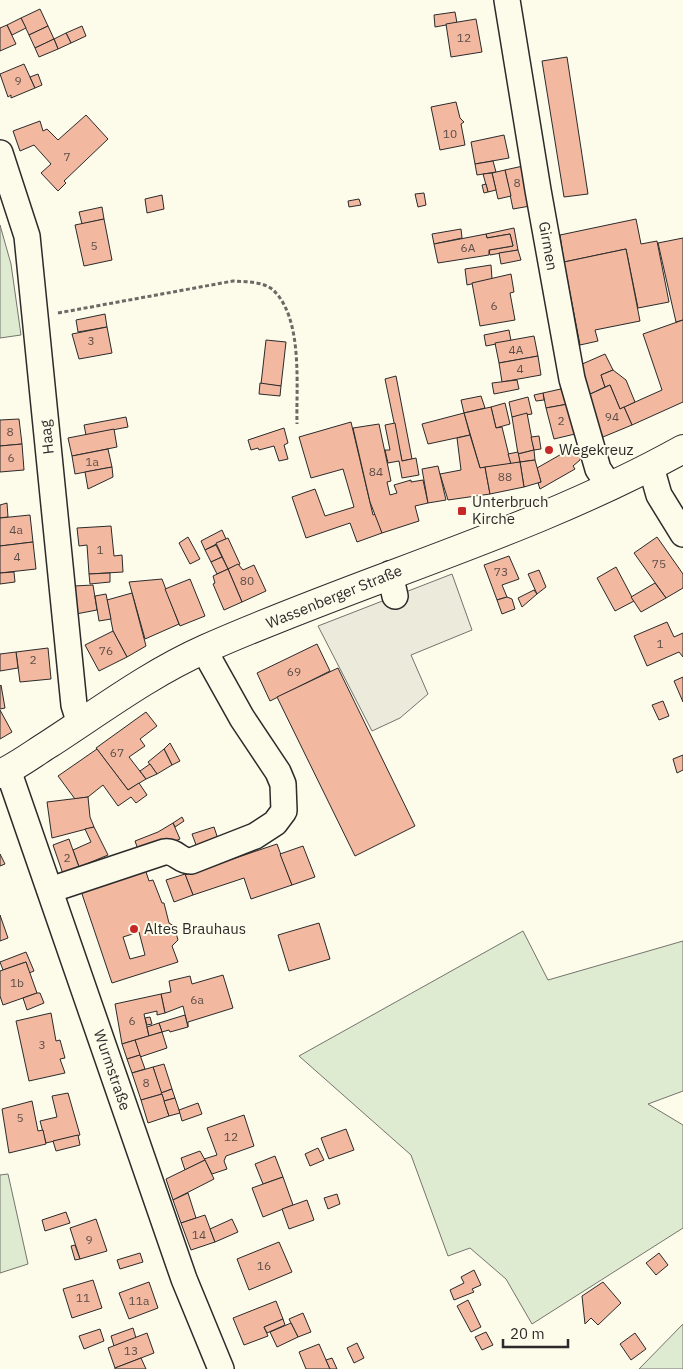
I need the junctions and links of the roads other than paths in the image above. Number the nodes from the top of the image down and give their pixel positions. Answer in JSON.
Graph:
{"nodes":[{"id":1,"x":507,"y":0,"type":"edge"},
{"id":2,"x":0,"y":153,"type":"edge"},
{"id":3,"x":683,"y":449,"type":"edge"},
{"id":4,"x":651,"y":467,"type":"junction"},
{"id":5,"x":610,"y":487,"type":"junction"},
{"id":6,"x":683,"y":534,"type":"edge"},
{"id":7,"x":204,"y":650,"type":"junction"},
{"id":8,"x":80,"y":724,"type":"junction"},
{"id":9,"x":4,"y":772,"type":"edge"},
{"id":10,"x":50,"y":890,"type":"junction"},
{"id":11,"x":220,"y":1369,"type":"edge"}],
"edges":[{"from":1,"to":5,"type":"street","name":"Girmen"},
{"from":2,"to":8,"type":"street","name":"Haag"},
{"from":3,"to":4,"type":"main road","name":"Wassenberger Straße"},
{"from":4,"to":5,"type":"main road","name":"Wassenberger Straße"},
{"from":4,"to":6,"type":"street"},
{"from":5,"to":7,"type":"main road","name":"Wassenberger Straße"},
{"from":7,"to":8,"type":"main road","name":"Wassenberger Straße"},
{"from":7,"to":10,"type":"street"},
{"from":8,"to":9,"type":"main road","name":"Wassenberger Straße"},
{"from":9,"to":10,"type":"street","name":"Wurmstraße"},
{"from":10,"to":11,"type":"street","name":"Wurmstraße"}]}
